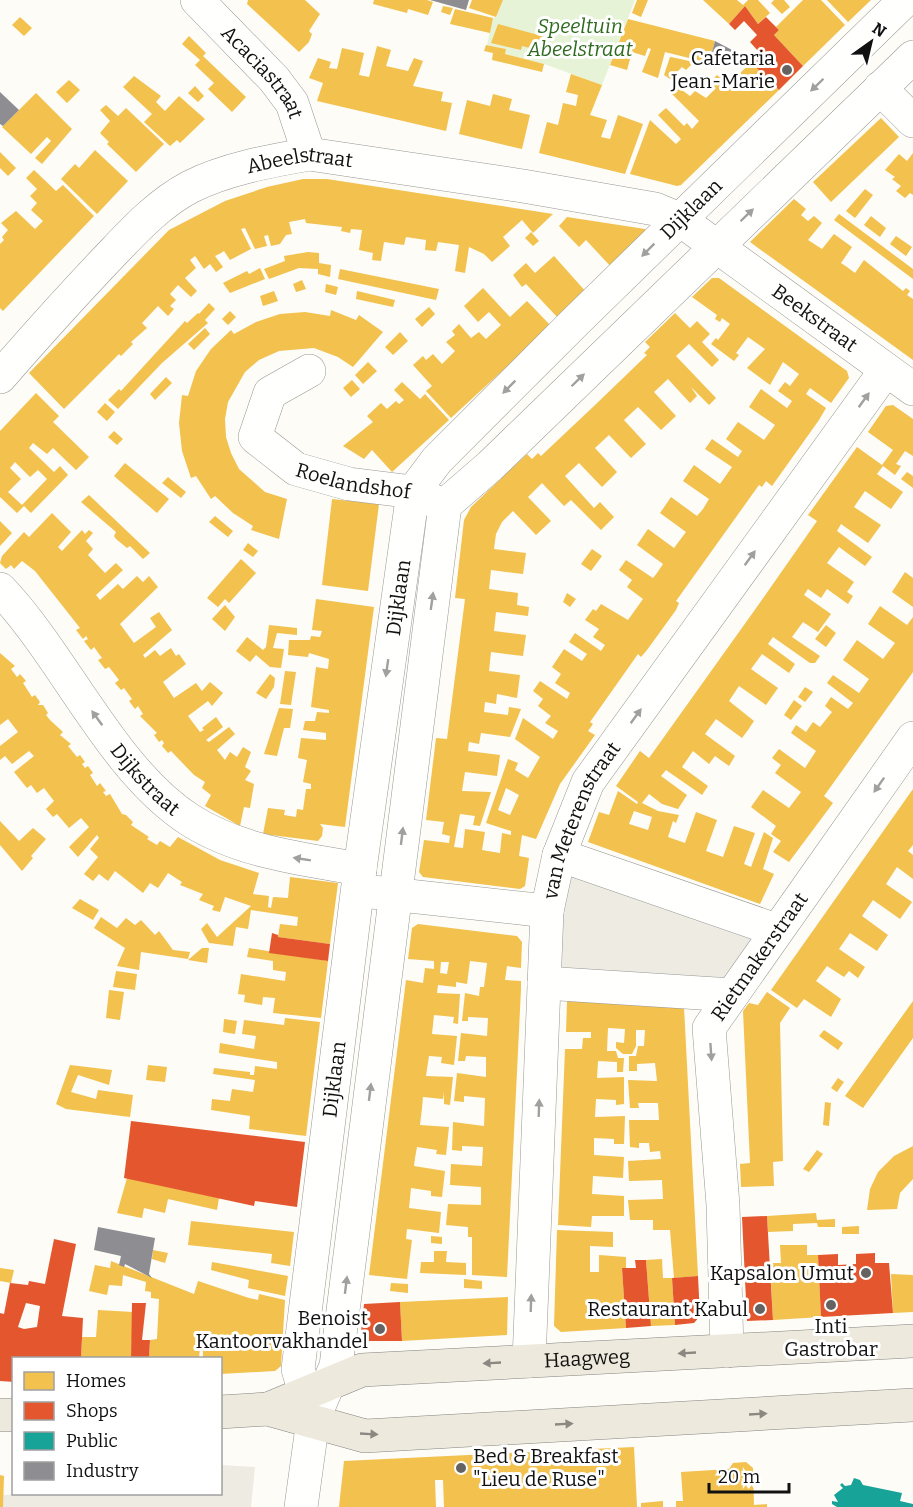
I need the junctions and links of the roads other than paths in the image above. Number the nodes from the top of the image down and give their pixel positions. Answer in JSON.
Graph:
{"nodes":[{"id":1,"x":197,"y":0,"type":"edge"},
{"id":2,"x":905,"y":0,"type":"edge"},
{"id":3,"x":913,"y":57,"type":"edge"},
{"id":4,"x":880,"y":88,"type":"junction"},
{"id":5,"x":913,"y":121,"type":"edge"},
{"id":6,"x":309,"y":154,"type":"junction"},
{"id":7,"x":679,"y":219,"type":"junction"},
{"id":8,"x":715,"y":246,"type":"junction"},
{"id":9,"x":886,"y":370,"type":"junction"},
{"id":10,"x":309,"y":371,"type":"dead end"},
{"id":11,"x":0,"y":377,"type":"edge"},
{"id":12,"x":913,"y":389,"type":"edge"},
{"id":13,"x":412,"y":492,"type":"junction"},
{"id":14,"x":445,"y":505,"type":"junction"},
{"id":15,"x":0,"y":589,"type":"edge"},
{"id":16,"x":913,"y":738,"type":"edge"},
{"id":17,"x":560,"y":855,"type":"junction"},
{"id":18,"x":359,"y":880,"type":"junction"},
{"id":19,"x":394,"y":894,"type":"junction"},
{"id":20,"x":547,"y":912,"type":"junction"},
{"id":21,"x":776,"y":930,"type":"junction"},
{"id":22,"x":544,"y":983,"type":"junction"},
{"id":23,"x":732,"y":995,"type":"junction"},
{"id":24,"x":913,"y":1341,"type":"edge"},
{"id":25,"x":727,"y":1351,"type":"junction"},
{"id":26,"x":529,"y":1361,"type":"junction"},
{"id":27,"x":315,"y":1399,"type":"junction"},
{"id":28,"x":913,"y":1405,"type":"edge"},
{"id":29,"x":222,"y":1412,"type":"edge"},
{"id":30,"x":301,"y":1507,"type":"edge"}],
"edges":[{"from":1,"to":6,"type":"street","name":"Acaciastraat"},
{"from":2,"to":7,"type":"street","name":"Dijklaan","one_way":true},
{"from":3,"to":4,"type":"street"},
{"from":4,"to":5,"type":"street"},
{"from":8,"to":4,"type":"street","one_way":true},
{"from":6,"to":7,"type":"street","name":"Abeelstraat"},
{"from":6,"to":11,"type":"street","name":"Abeelstraat"},
{"from":7,"to":8,"type":"street","name":"Abeelstraat"},
{"from":7,"to":13,"type":"street","name":"Dijklaan","one_way":true},
{"from":8,"to":9,"type":"street","name":"Beekstraat"},
{"from":14,"to":8,"type":"street","one_way":true},
{"from":9,"to":12,"type":"street","name":"Beekstraat"},
{"from":17,"to":9,"type":"street","name":"van Meterenstraat","one_way":true},
{"from":10,"to":13,"type":"street","name":"Roelandshof"},
{"from":13,"to":14,"type":"street","name":"Roelandshof"},
{"from":13,"to":18,"type":"street","name":"Dijklaan","one_way":true},
{"from":19,"to":14,"type":"street","name":"Dijklaan","one_way":true},
{"from":18,"to":15,"type":"street","name":"Dijkstraat","one_way":true},
{"from":16,"to":21,"type":"street","name":"Rietmakerstraat","one_way":true},
{"from":17,"to":20,"type":"street","name":"van Meterenstraat"},
{"from":17,"to":21,"type":"street"},
{"from":18,"to":19,"type":"street","name":"Dijkstraat"},
{"from":18,"to":27,"type":"street","name":"Dijklaan"},
{"from":19,"to":20,"type":"street","name":"Dijkstraat"},
{"from":27,"to":19,"type":"street","name":"Dijklaan","one_way":true},
{"from":20,"to":22,"type":"street","name":"van Meterenstraat"},
{"from":21,"to":23,"type":"street","name":"Rietmakerstraat"},
{"from":22,"to":23,"type":"street"},
{"from":26,"to":22,"type":"street","name":"van Meterenstraat","one_way":true},
{"from":23,"to":25,"type":"street","name":"Rietmakerstraat","one_way":true},
{"from":24,"to":25,"type":"main road","name":"Haagweg"},
{"from":25,"to":26,"type":"main road","name":"Haagweg","one_way":true},
{"from":26,"to":27,"type":"main road","name":"Haagweg","one_way":true},
{"from":27,"to":28,"type":"main road","one_way":true},
{"from":27,"to":29,"type":"main road"},
{"from":27,"to":30,"type":"street"}]}
